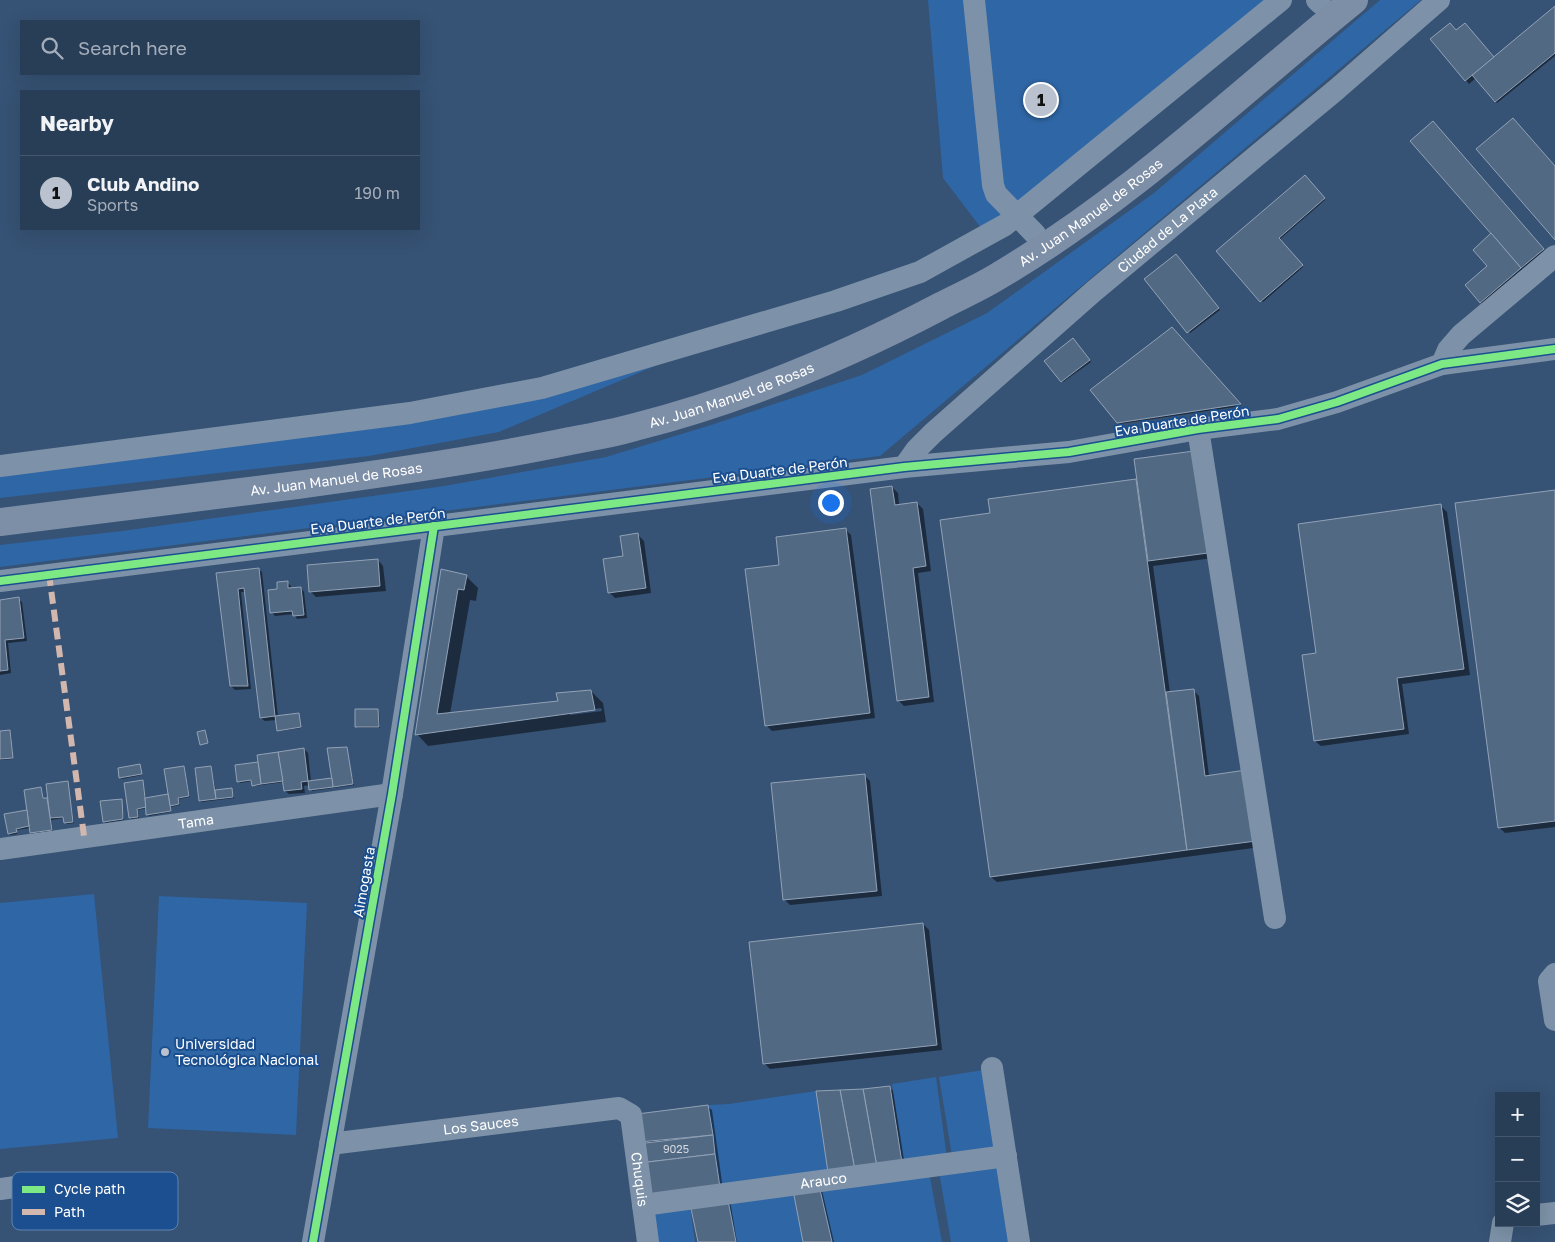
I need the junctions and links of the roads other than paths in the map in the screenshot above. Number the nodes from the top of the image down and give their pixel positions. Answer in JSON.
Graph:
{"nodes":[{"id":1,"x":974,"y":0,"type":"edge"},
{"id":2,"x":1281,"y":0,"type":"edge"},
{"id":3,"x":1354,"y":0,"type":"edge"},
{"id":4,"x":1440,"y":0,"type":"edge"},
{"id":5,"x":1320,"y":1,"type":"edge"},
{"id":6,"x":1026,"y":225,"type":"junction"},
{"id":7,"x":1555,"y":256,"type":"edge"},
{"id":8,"x":1555,"y":349,"type":"edge"},
{"id":9,"x":1442,"y":364,"type":"junction"},
{"id":10,"x":1198,"y":429,"type":"junction"},
{"id":11,"x":0,"y":466,"type":"edge"},
{"id":12,"x":904,"y":467,"type":"junction"},
{"id":13,"x":0,"y":505,"type":"edge"},
{"id":14,"x":0,"y":522,"type":"edge"},
{"id":15,"x":434,"y":526,"type":"junction"},
{"id":16,"x":0,"y":581,"type":"edge"},
{"id":17,"x":392,"y":794,"type":"junction"},
{"id":18,"x":0,"y":849,"type":"edge"},
{"id":19,"x":1276,"y":918,"type":"dead end"},
{"id":20,"x":1555,"y":974,"type":"edge"},
{"id":21,"x":1555,"y":1020,"type":"edge"},
{"id":22,"x":992,"y":1068,"type":"dead end"},
{"id":23,"x":631,"y":1115,"type":"joint"},
{"id":24,"x":330,"y":1144,"type":"junction"},
{"id":25,"x":1006,"y":1156,"type":"junction"},
{"id":26,"x":643,"y":1205,"type":"junction"},
{"id":27,"x":1555,"y":1213,"type":"edge"},
{"id":28,"x":1540,"y":1215,"type":"edge"},
{"id":29,"x":313,"y":1242,"type":"edge"},
{"id":30,"x":648,"y":1242,"type":"edge"},
{"id":31,"x":1019,"y":1242,"type":"edge"}],
"edges":[{"from":1,"to":6,"type":"street"},
{"from":2,"to":6,"type":"street"},
{"from":3,"to":14,"type":"main road","name":"Av. Juan Manuel de Rosas"},
{"from":4,"to":12,"type":"street","name":"Ciudad de La Plata"},
{"from":5,"to":6,"type":"main road","name":"Av. Juan Manuel de Rosas"},
{"from":6,"to":11,"type":"street"},
{"from":6,"to":13,"type":"main road","name":"Av. Juan Manuel de Rosas"},
{"from":7,"to":9,"type":"street"},
{"from":8,"to":9,"type":"street","name":"Eva Duarte de Perón"},
{"from":9,"to":10,"type":"street","name":"Eva Duarte de Perón"},
{"from":10,"to":12,"type":"street","name":"Eva Duarte de Perón"},
{"from":10,"to":19,"type":"street"},
{"from":12,"to":15,"type":"street","name":"Eva Duarte de Perón"},
{"from":15,"to":16,"type":"street","name":"Eva Duarte de Perón"},
{"from":15,"to":17,"type":"street","name":"Aimogasta"},
{"from":17,"to":18,"type":"street","name":"Tama"},
{"from":17,"to":24,"type":"street","name":"Aimogasta"},
{"from":20,"to":21,"type":"street"},
{"from":22,"to":25,"type":"street"},
{"from":23,"to":24,"type":"street","name":"Los Sauces"},
{"from":23,"to":26,"type":"street","name":"Chuquis"},
{"from":24,"to":29,"type":"street","name":"Aimogasta"},
{"from":25,"to":26,"type":"street","name":"Arauco"},
{"from":25,"to":31,"type":"street"},
{"from":26,"to":30,"type":"street","name":"Chuquis"},
{"from":27,"to":28,"type":"street"}]}
